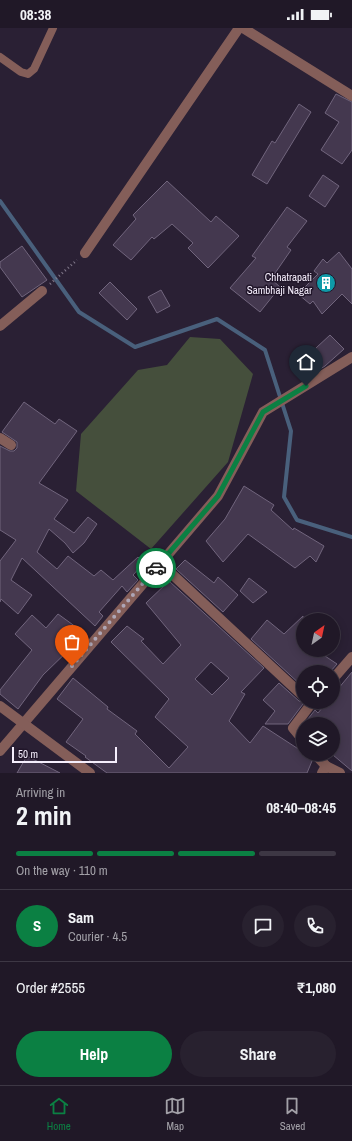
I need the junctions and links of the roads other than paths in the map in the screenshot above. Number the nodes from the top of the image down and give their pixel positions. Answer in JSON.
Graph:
{"nodes":[{"id":1,"x":53,"y":28,"type":"edge"},
{"id":2,"x":239,"y":28,"type":"edge"},
{"id":3,"x":243,"y":28,"type":"edge"},
{"id":4,"x":0,"y":57,"type":"edge"},
{"id":5,"x":352,"y":96,"type":"edge"},
{"id":6,"x":85,"y":253,"type":"road end"},
{"id":7,"x":42,"y":291,"type":"road end"},
{"id":8,"x":0,"y":326,"type":"edge"},
{"id":9,"x":352,"y":357,"type":"edge"},
{"id":10,"x":0,"y":438,"type":"edge"},
{"id":11,"x":11,"y":445,"type":"dead end"},
{"id":12,"x":160,"y":564,"type":"junction"},
{"id":13,"x":352,"y":657,"type":"edge"},
{"id":14,"x":340,"y":671,"type":"edge"},
{"id":15,"x":296,"y":690,"type":"edge"},
{"id":16,"x":0,"y":706,"type":"edge"},
{"id":17,"x":23,"y":723,"type":"junction"},
{"id":18,"x":0,"y":751,"type":"edge"},
{"id":19,"x":319,"y":761,"type":"edge"},
{"id":20,"x":324,"y":770,"type":"edge"},
{"id":21,"x":90,"y":773,"type":"edge"},
{"id":22,"x":340,"y":773,"type":"edge"}],
"edges":[{"from":1,"to":4,"type":"lane"},
{"from":2,"to":6,"type":"street"},
{"from":3,"to":5,"type":"street"},
{"from":7,"to":8,"type":"street"},
{"from":9,"to":12,"type":"street"},
{"from":10,"to":11,"type":"street"},
{"from":12,"to":15,"type":"street"},
{"from":12,"to":17,"type":"street"},
{"from":13,"to":14,"type":"street"},
{"from":16,"to":17,"type":"street"},
{"from":17,"to":18,"type":"street"},
{"from":17,"to":21,"type":"street"},
{"from":19,"to":20,"type":"street"},
{"from":20,"to":22,"type":"street"}]}
